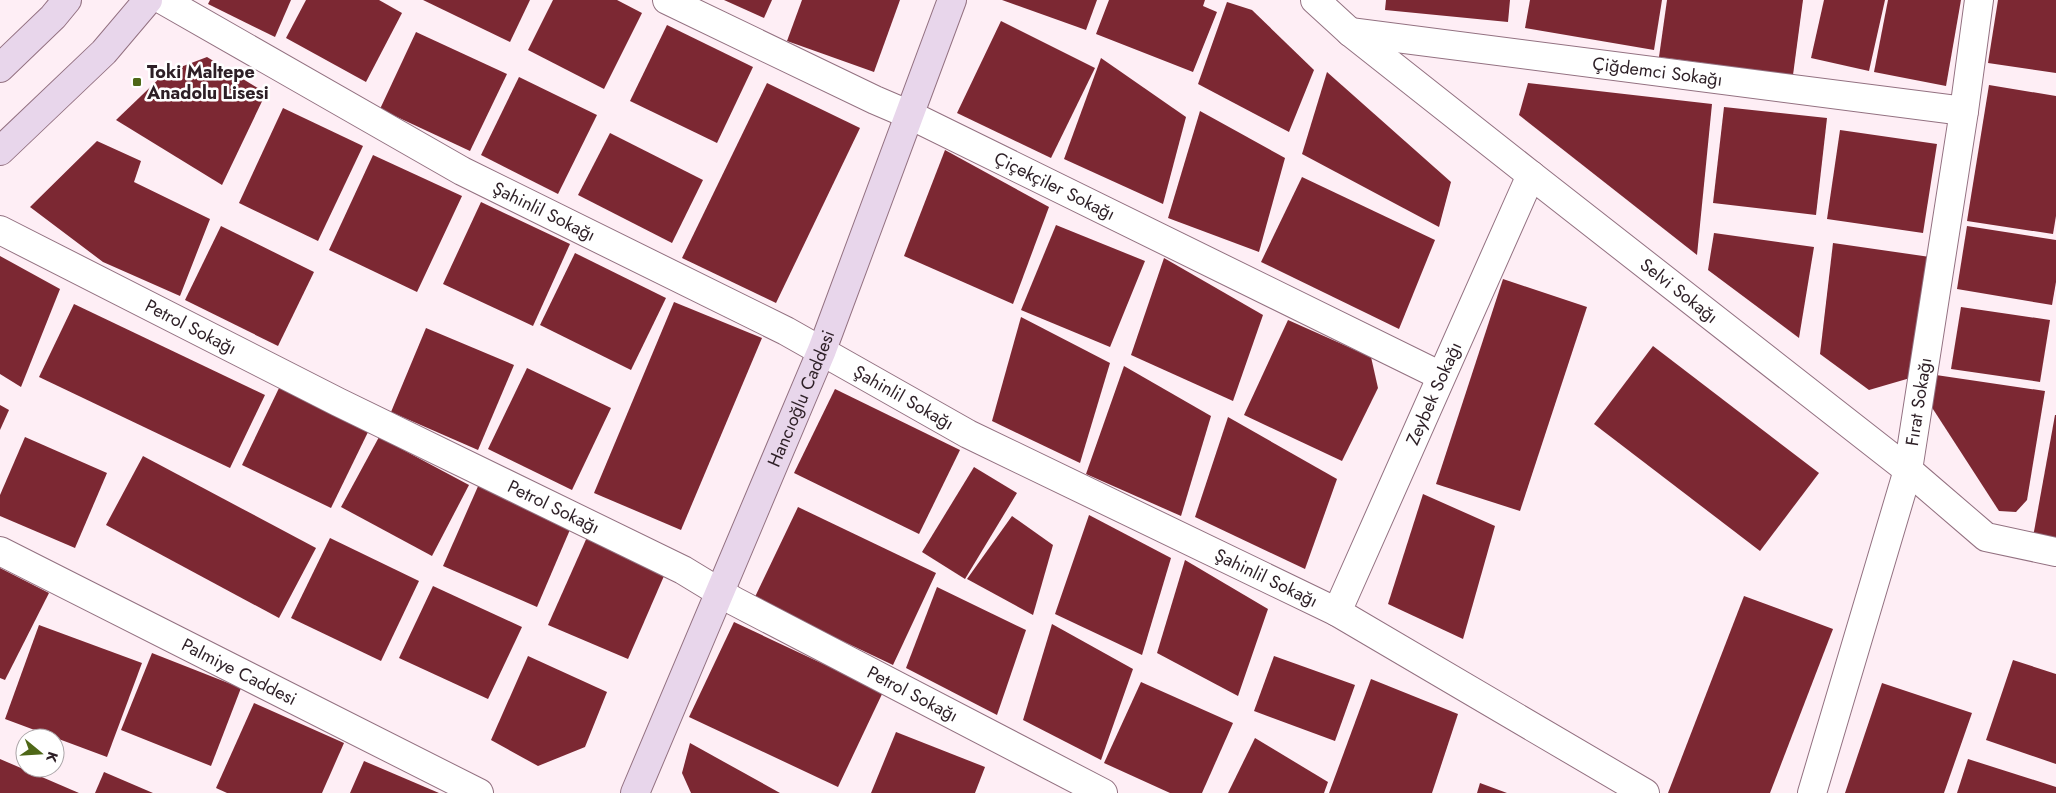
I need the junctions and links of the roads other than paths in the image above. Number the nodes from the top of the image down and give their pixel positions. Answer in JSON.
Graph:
{"nodes":[{"id":1,"x":67,"y":0,"type":"edge"},
{"id":2,"x":148,"y":0,"type":"edge"},
{"id":3,"x":163,"y":0,"type":"edge"},
{"id":4,"x":667,"y":0,"type":"edge"},
{"id":5,"x":952,"y":0,"type":"edge"},
{"id":6,"x":1315,"y":0,"type":"edge"},
{"id":7,"x":1979,"y":0,"type":"edge"},
{"id":8,"x":1350,"y":32,"type":"junction"},
{"id":9,"x":0,"y":68,"type":"edge"},
{"id":10,"x":1964,"y":112,"type":"junction"},
{"id":11,"x":910,"y":114,"type":"junction"},
{"id":12,"x":0,"y":151,"type":"edge"},
{"id":13,"x":1531,"y":175,"type":"junction"},
{"id":14,"x":0,"y":230,"type":"edge"},
{"id":15,"x":822,"y":350,"type":"junction"},
{"id":16,"x":1441,"y":376,"type":"junction"},
{"id":17,"x":1908,"y":470,"type":"junction"},
{"id":18,"x":0,"y":551,"type":"edge"},
{"id":19,"x":2056,"y":552,"type":"edge"},
{"id":20,"x":719,"y":591,"type":"junction"},
{"id":21,"x":1338,"y":612,"type":"junction"},
{"id":22,"x":479,"y":793,"type":"edge"},
{"id":23,"x":635,"y":793,"type":"edge"},
{"id":24,"x":1103,"y":793,"type":"edge"},
{"id":25,"x":1645,"y":793,"type":"edge"},
{"id":26,"x":1812,"y":793,"type":"edge"}],
"edges":[{"from":1,"to":9,"type":"street"},
{"from":2,"to":12,"type":"street"},
{"from":3,"to":15,"type":"street","name":"Şahinlil Sokağı"},
{"from":4,"to":11,"type":"street","name":"Çiçekçiler Sokağı"},
{"from":5,"to":11,"type":"street","name":"Hancıoğlu Caddesi"},
{"from":6,"to":8,"type":"street","name":"Selvi Sokağı"},
{"from":7,"to":10,"type":"street","name":"Fırat Sokağı"},
{"from":8,"to":10,"type":"street","name":"Çiğdemci Sokağı"},
{"from":8,"to":13,"type":"street","name":"Selvi Sokağı"},
{"from":10,"to":17,"type":"street","name":"Fırat Sokağı"},
{"from":11,"to":15,"type":"street","name":"Hancıoğlu Caddesi"},
{"from":11,"to":16,"type":"street","name":"Çiçekçiler Sokağı"},
{"from":13,"to":16,"type":"street","name":"Zeybek Sokağı"},
{"from":13,"to":17,"type":"street","name":"Selvi Sokağı"},
{"from":14,"to":20,"type":"street","name":"Petrol Sokağı"},
{"from":15,"to":20,"type":"street","name":"Hancıoğlu Caddesi"},
{"from":15,"to":21,"type":"street","name":"Şahinlil Sokağı"},
{"from":16,"to":21,"type":"street","name":"Zeybek Sokağı"},
{"from":17,"to":19,"type":"street","name":"Selvi Sokağı"},
{"from":17,"to":26,"type":"street","name":"Fırat Sokağı"},
{"from":18,"to":22,"type":"street","name":"Palmiye Caddesi"},
{"from":20,"to":23,"type":"street","name":"Hancıoğlu Caddesi"},
{"from":20,"to":24,"type":"street","name":"Petrol Sokağı"},
{"from":21,"to":25,"type":"street","name":"Şahinlil Sokağı"}]}
